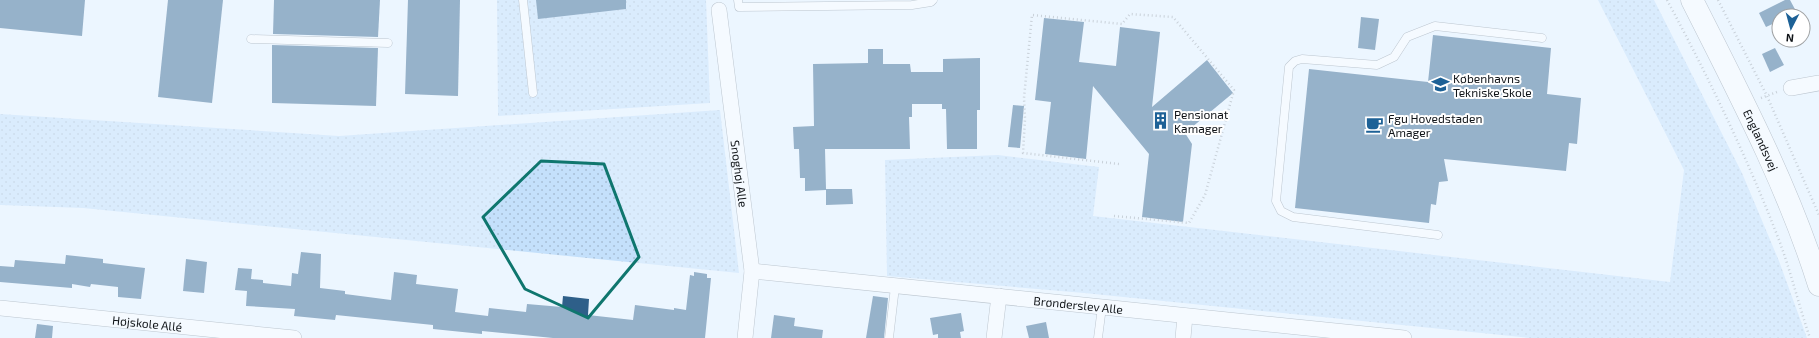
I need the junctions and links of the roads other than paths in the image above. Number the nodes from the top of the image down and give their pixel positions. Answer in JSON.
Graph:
{"nodes":[{"id":1,"x":523,"y":0,"type":"edge"},
{"id":2,"x":738,"y":0,"type":"edge"},
{"id":3,"x":933,"y":0,"type":"edge"},
{"id":4,"x":1692,"y":0,"type":"edge"},
{"id":5,"x":719,"y":10,"type":"dead end"},
{"id":6,"x":1542,"y":38,"type":"dead end"},
{"id":7,"x":251,"y":39,"type":"dead end"},
{"id":8,"x":388,"y":43,"type":"dead end"},
{"id":9,"x":1819,"y":83,"type":"edge"},
{"id":10,"x":1791,"y":88,"type":"road end"},
{"id":11,"x":533,"y":93,"type":"dead end"},
{"id":12,"x":1438,"y":235,"type":"dead end"},
{"id":13,"x":752,"y":271,"type":"junction"},
{"id":14,"x":1819,"y":285,"type":"edge"},
{"id":15,"x":895,"y":287,"type":"junction"},
{"id":16,"x":999,"y":296,"type":"junction"},
{"id":17,"x":1102,"y":307,"type":"junction"},
{"id":18,"x":0,"y":308,"type":"edge"},
{"id":19,"x":1185,"y":316,"type":"junction"},
{"id":20,"x":1352,"y":335,"type":"edge"},
{"id":21,"x":294,"y":338,"type":"edge"},
{"id":22,"x":745,"y":338,"type":"edge"},
{"id":23,"x":889,"y":338,"type":"edge"},
{"id":24,"x":994,"y":338,"type":"edge"},
{"id":25,"x":1098,"y":338,"type":"edge"},
{"id":26,"x":1183,"y":338,"type":"edge"},
{"id":27,"x":1404,"y":338,"type":"edge"}],
"edges":[{"from":1,"to":11,"type":"lane"},
{"from":2,"to":3,"type":"lane"},
{"from":4,"to":14,"type":"main road","name":"Englandsvej"},
{"from":5,"to":13,"type":"street","name":"Snoghøj Alle"},
{"from":6,"to":12,"type":"lane"},
{"from":7,"to":8,"type":"lane"},
{"from":9,"to":10,"type":"street"},
{"from":13,"to":15,"type":"street","name":"Brønderslev Alle"},
{"from":13,"to":22,"type":"street","name":"Snoghøj Alle"},
{"from":15,"to":16,"type":"street","name":"Brønderslev Alle"},
{"from":15,"to":23,"type":"lane"},
{"from":16,"to":17,"type":"street","name":"Brønderslev Alle"},
{"from":16,"to":24,"type":"street"},
{"from":17,"to":19,"type":"street","name":"Brønderslev Alle"},
{"from":17,"to":25,"type":"lane"},
{"from":18,"to":21,"type":"street","name":"Højskole Allé"},
{"from":19,"to":20,"type":"street","name":"Brønderslev Alle"},
{"from":19,"to":26,"type":"street"},
{"from":20,"to":27,"type":"street","name":"Brønderslev Alle"}]}
